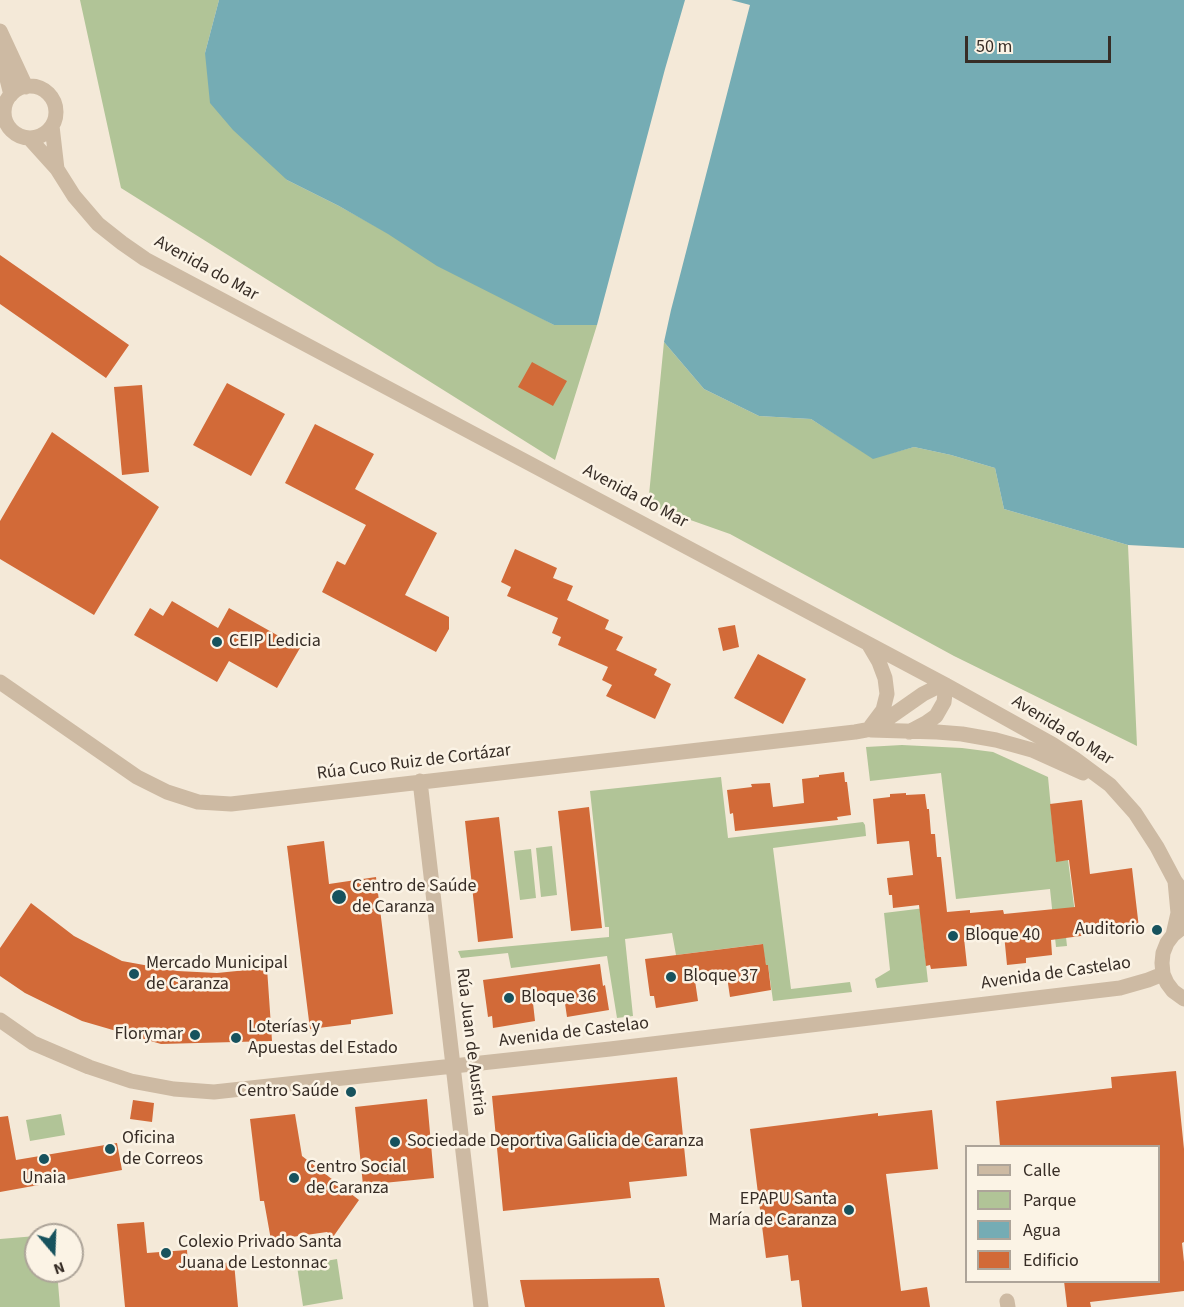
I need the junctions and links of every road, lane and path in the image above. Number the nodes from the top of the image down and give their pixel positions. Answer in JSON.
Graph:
{"nodes":[{"id":1,"x":0,"y":31,"type":"edge"},
{"id":2,"x":0,"y":51,"type":"edge"},
{"id":3,"x":26,"y":87,"type":"junction"},
{"id":4,"x":11,"y":95,"type":"junction"},
{"id":5,"x":52,"y":126,"type":"junction"},
{"id":6,"x":4,"y":128,"type":"edge"},
{"id":7,"x":29,"y":138,"type":"junction"},
{"id":8,"x":57,"y":169,"type":"junction"},
{"id":9,"x":868,"y":645,"type":"junction"},
{"id":10,"x":0,"y":682,"type":"edge"},
{"id":11,"x":946,"y":685,"type":"junction"},
{"id":12,"x":866,"y":730,"type":"junction"},
{"id":13,"x":909,"y":732,"type":"junction"},
{"id":14,"x":420,"y":782,"type":"junction"},
{"id":15,"x":1110,"y":785,"type":"junction"},
{"id":16,"x":1179,"y":887,"type":"edge"},
{"id":17,"x":1178,"y":930,"type":"edge"},
{"id":18,"x":1163,"y":974,"type":"junction"},
{"id":19,"x":1184,"y":999,"type":"edge"},
{"id":20,"x":0,"y":1020,"type":"edge"},
{"id":21,"x":454,"y":1066,"type":"junction"},
{"id":22,"x":482,"y":1307,"type":"edge"}],
"edges":[{"from":1,"to":3,"type":"street"},
{"from":2,"to":4,"type":"street"},
{"from":3,"to":4,"type":"street"},
{"from":3,"to":5,"type":"street"},
{"from":4,"to":6,"type":"street"},
{"from":5,"to":7,"type":"street"},
{"from":5,"to":8,"type":"street","name":"Avenida do Mar"},
{"from":6,"to":7,"type":"street"},
{"from":7,"to":8,"type":"street","name":"Avenida do Mar"},
{"from":8,"to":9,"type":"street","name":"Avenida do Mar"},
{"from":9,"to":11,"type":"street","name":"Avenida do Mar"},
{"from":9,"to":12,"type":"street"},
{"from":10,"to":14,"type":"street","name":"Rúa Cuco Ruiz de Cortázar"},
{"from":11,"to":12,"type":"street"},
{"from":11,"to":13,"type":"street"},
{"from":11,"to":15,"type":"street","name":"Avenida do Mar"},
{"from":12,"to":13,"type":"street"},
{"from":12,"to":14,"type":"street","name":"Rúa Cuco Ruiz de Cortázar"},
{"from":13,"to":15,"type":"street"},
{"from":14,"to":21,"type":"street","name":"Rúa Juan de Austria"},
{"from":15,"to":16,"type":"street","name":"Avenida do Mar"},
{"from":16,"to":17,"type":"street","name":"Avenida do Mar"},
{"from":17,"to":18,"type":"street","name":"Avenida do Mar"},
{"from":18,"to":19,"type":"street"},
{"from":18,"to":21,"type":"street","name":"Avenida de Castelao"},
{"from":20,"to":21,"type":"street","name":"Avenida de Castelao"},
{"from":21,"to":22,"type":"street","name":"Rúa Juan de Austria"}]}
